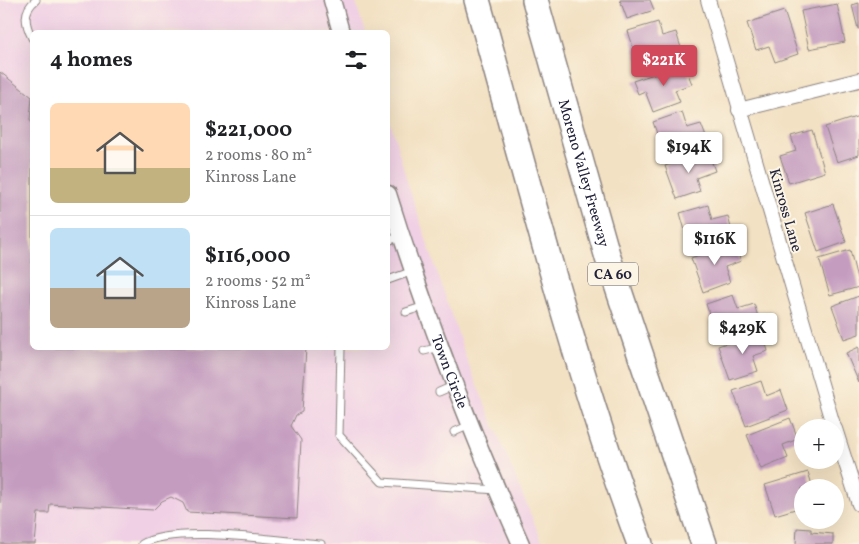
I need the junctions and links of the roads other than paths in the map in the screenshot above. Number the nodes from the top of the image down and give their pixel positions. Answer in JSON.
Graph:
{"nodes":[{"id":1,"x":36,"y":0,"type":"edge"},
{"id":2,"x":332,"y":0,"type":"edge"},
{"id":3,"x":477,"y":0,"type":"edge"},
{"id":4,"x":534,"y":0,"type":"edge"},
{"id":5,"x":708,"y":0,"type":"edge"},
{"id":6,"x":339,"y":30,"type":"edge"},
{"id":7,"x":30,"y":34,"type":"edge"},
{"id":8,"x":859,"y":80,"type":"edge"},
{"id":9,"x":739,"y":110,"type":"junction"},
{"id":10,"x":390,"y":209,"type":"edge"},
{"id":11,"x":394,"y":238,"type":"edge"},
{"id":12,"x":413,"y":271,"type":"junction"},
{"id":13,"x":390,"y":279,"type":"edge"},
{"id":14,"x":425,"y":306,"type":"junction"},
{"id":15,"x":406,"y":312,"type":"dead end"},
{"id":16,"x":440,"y":346,"type":"junction"},
{"id":17,"x":341,"y":350,"type":"edge"},
{"id":18,"x":424,"y":351,"type":"dead end"},
{"id":19,"x":455,"y":385,"type":"junction"},
{"id":20,"x":439,"y":392,"type":"dead end"},
{"id":21,"x":832,"y":419,"type":"edge"},
{"id":22,"x":470,"y":425,"type":"junction"},
{"id":23,"x":454,"y":432,"type":"dead end"},
{"id":24,"x":844,"y":456,"type":"edge"},
{"id":25,"x":497,"y":490,"type":"junction"},
{"id":26,"x":859,"y":504,"type":"edge"},
{"id":27,"x":142,"y":544,"type":"edge"},
{"id":28,"x":321,"y":544,"type":"edge"},
{"id":29,"x":521,"y":544,"type":"edge"},
{"id":30,"x":640,"y":544,"type":"edge"},
{"id":31,"x":704,"y":544,"type":"edge"}],
"edges":[{"from":1,"to":7,"type":"lane"},
{"from":2,"to":6,"type":"street"},
{"from":3,"to":30,"type":"highway"},
{"from":4,"to":31,"type":"highway","name":"Moreno Valley Freeway","number":"CA 60"},
{"from":5,"to":9,"type":"street","name":"Kinross Lane"},
{"from":8,"to":9,"type":"street"},
{"from":9,"to":21,"type":"street","name":"Kinross Lane"},
{"from":10,"to":11,"type":"street","name":"Town Circle"},
{"from":11,"to":12,"type":"street","name":"Town Circle"},
{"from":12,"to":13,"type":"lane"},
{"from":12,"to":14,"type":"street","name":"Town Circle"},
{"from":14,"to":15,"type":"lane"},
{"from":14,"to":16,"type":"street","name":"Town Circle"},
{"from":16,"to":18,"type":"lane"},
{"from":16,"to":19,"type":"street","name":"Town Circle"},
{"from":17,"to":25,"type":"lane"},
{"from":19,"to":20,"type":"lane"},
{"from":19,"to":22,"type":"street","name":"Town Circle"},
{"from":22,"to":23,"type":"lane"},
{"from":22,"to":25,"type":"street","name":"Town Circle"},
{"from":24,"to":26,"type":"street","name":"Kinross Lane"},
{"from":25,"to":29,"type":"street","name":"Town Circle"},
{"from":27,"to":28,"type":"lane"}]}
